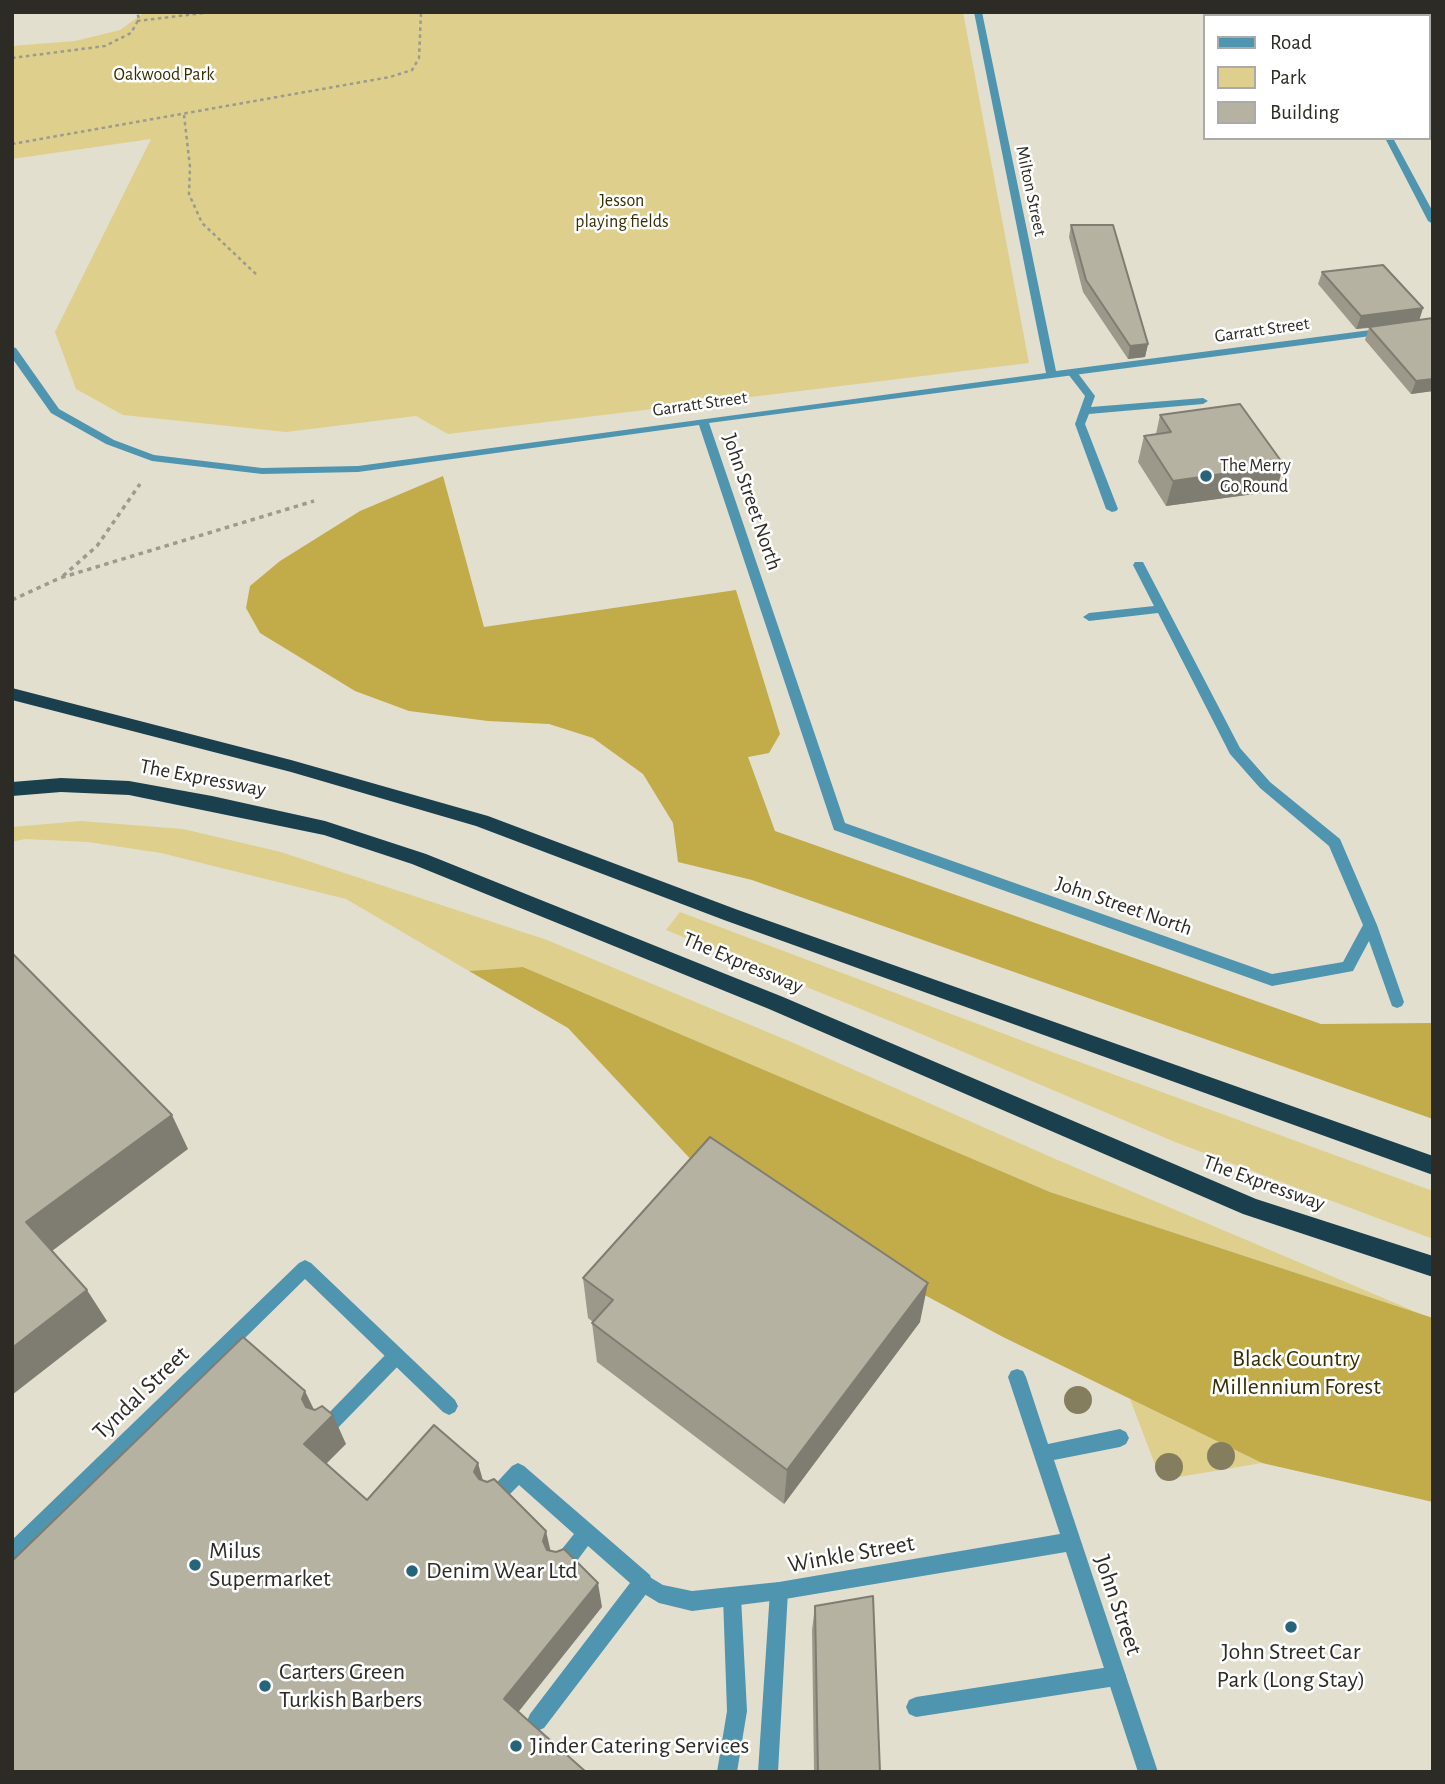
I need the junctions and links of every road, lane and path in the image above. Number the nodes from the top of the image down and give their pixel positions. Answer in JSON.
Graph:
{"nodes":[{"id":1,"x":137,"y":12,"type":"edge"},
{"id":2,"x":212,"y":12,"type":"edge"},
{"id":3,"x":421,"y":12,"type":"edge"},
{"id":4,"x":978,"y":12,"type":"edge"},
{"id":5,"x":137,"y":21,"type":"junction"},
{"id":6,"x":12,"y":58,"type":"edge"},
{"id":7,"x":184,"y":114,"type":"junction"},
{"id":8,"x":1390,"y":140,"type":"edge"},
{"id":9,"x":12,"y":145,"type":"edge"},
{"id":10,"x":1433,"y":221,"type":"edge"},
{"id":11,"x":258,"y":276,"type":"dead end"},
{"id":12,"x":1392,"y":330,"type":"edge"},
{"id":13,"x":12,"y":350,"type":"edge"},
{"id":14,"x":1073,"y":374,"type":"junction"},
{"id":15,"x":1052,"y":376,"type":"junction"},
{"id":16,"x":1203,"y":401,"type":"dead end"},
{"id":17,"x":1084,"y":411,"type":"junction"},
{"id":18,"x":703,"y":421,"type":"junction"},
{"id":19,"x":152,"y":458,"type":"junction"},
{"id":20,"x":323,"y":499,"type":"dead end"},
{"id":21,"x":1112,"y":509,"type":"dead end"},
{"id":22,"x":1139,"y":565,"type":"dead end"},
{"id":23,"x":60,"y":578,"type":"junction"},
{"id":24,"x":12,"y":600,"type":"edge"},
{"id":25,"x":1162,"y":609,"type":"junction"},
{"id":26,"x":1089,"y":617,"type":"dead end"},
{"id":27,"x":12,"y":694,"type":"edge"},
{"id":28,"x":12,"y":789,"type":"edge"},
{"id":29,"x":1370,"y":925,"type":"junction"},
{"id":30,"x":1397,"y":1002,"type":"dead end"},
{"id":31,"x":1433,"y":1167,"type":"edge"},
{"id":32,"x":1433,"y":1267,"type":"edge"},
{"id":33,"x":396,"y":1356,"type":"junction"},
{"id":34,"x":1017,"y":1377,"type":"dead end"},
{"id":35,"x":449,"y":1406,"type":"dead end"},
{"id":36,"x":327,"y":1427,"type":"edge"},
{"id":37,"x":1120,"y":1438,"type":"dead end"},
{"id":38,"x":1042,"y":1454,"type":"junction"},
{"id":39,"x":494,"y":1498,"type":"edge"},
{"id":40,"x":587,"y":1533,"type":"junction"},
{"id":41,"x":1070,"y":1542,"type":"junction"},
{"id":42,"x":12,"y":1553,"type":"edge"},
{"id":43,"x":561,"y":1566,"type":"edge"},
{"id":44,"x":643,"y":1582,"type":"junction"},
{"id":45,"x":779,"y":1591,"type":"junction"},
{"id":46,"x":732,"y":1597,"type":"junction"},
{"id":47,"x":1116,"y":1676,"type":"junction"},
{"id":48,"x":916,"y":1707,"type":"dead end"},
{"id":49,"x":537,"y":1721,"type":"dead end"},
{"id":50,"x":727,"y":1772,"type":"edge"},
{"id":51,"x":768,"y":1772,"type":"edge"},
{"id":52,"x":1148,"y":1772,"type":"edge"}],
"edges":[{"from":1,"to":5,"type":"path"},
{"from":2,"to":5,"type":"path"},
{"from":3,"to":7,"type":"path"},
{"from":4,"to":15,"type":"street","name":"Milton Street"},
{"from":5,"to":6,"type":"path"},
{"from":7,"to":9,"type":"path"},
{"from":7,"to":11,"type":"path"},
{"from":8,"to":10,"type":"street"},
{"from":12,"to":14,"type":"street","name":"Garratt Street"},
{"from":13,"to":19,"type":"street","name":"Garratt Street"},
{"from":14,"to":15,"type":"street","name":"Garratt Street"},
{"from":14,"to":17,"type":"street"},
{"from":15,"to":18,"type":"street","name":"Garratt Street"},
{"from":16,"to":17,"type":"street"},
{"from":17,"to":21,"type":"street"},
{"from":18,"to":19,"type":"street","name":"Garratt Street"},
{"from":18,"to":29,"type":"street","name":"John Street North"},
{"from":19,"to":23,"type":"path"},
{"from":20,"to":23,"type":"path"},
{"from":22,"to":25,"type":"street"},
{"from":23,"to":24,"type":"path"},
{"from":25,"to":26,"type":"street"},
{"from":25,"to":29,"type":"street"},
{"from":27,"to":31,"type":"highway","name":"The Expressway"},
{"from":28,"to":32,"type":"highway","name":"The Expressway"},
{"from":29,"to":30,"type":"street"},
{"from":33,"to":35,"type":"street"},
{"from":33,"to":36,"type":"street"},
{"from":33,"to":42,"type":"street","name":"Tyndal Street"},
{"from":34,"to":38,"type":"street","name":"John Street"},
{"from":37,"to":38,"type":"street"},
{"from":38,"to":41,"type":"street","name":"John Street"},
{"from":39,"to":40,"type":"street","name":"Winkle Street"},
{"from":40,"to":43,"type":"street"},
{"from":40,"to":44,"type":"street","name":"Winkle Street"},
{"from":41,"to":45,"type":"street","name":"Winkle Street"},
{"from":41,"to":47,"type":"street","name":"John Street"},
{"from":44,"to":46,"type":"street","name":"Winkle Street"},
{"from":44,"to":49,"type":"street"},
{"from":45,"to":46,"type":"street","name":"Winkle Street"},
{"from":45,"to":51,"type":"street"},
{"from":46,"to":50,"type":"street"},
{"from":47,"to":48,"type":"street"},
{"from":47,"to":52,"type":"street","name":"John Street"}]}
